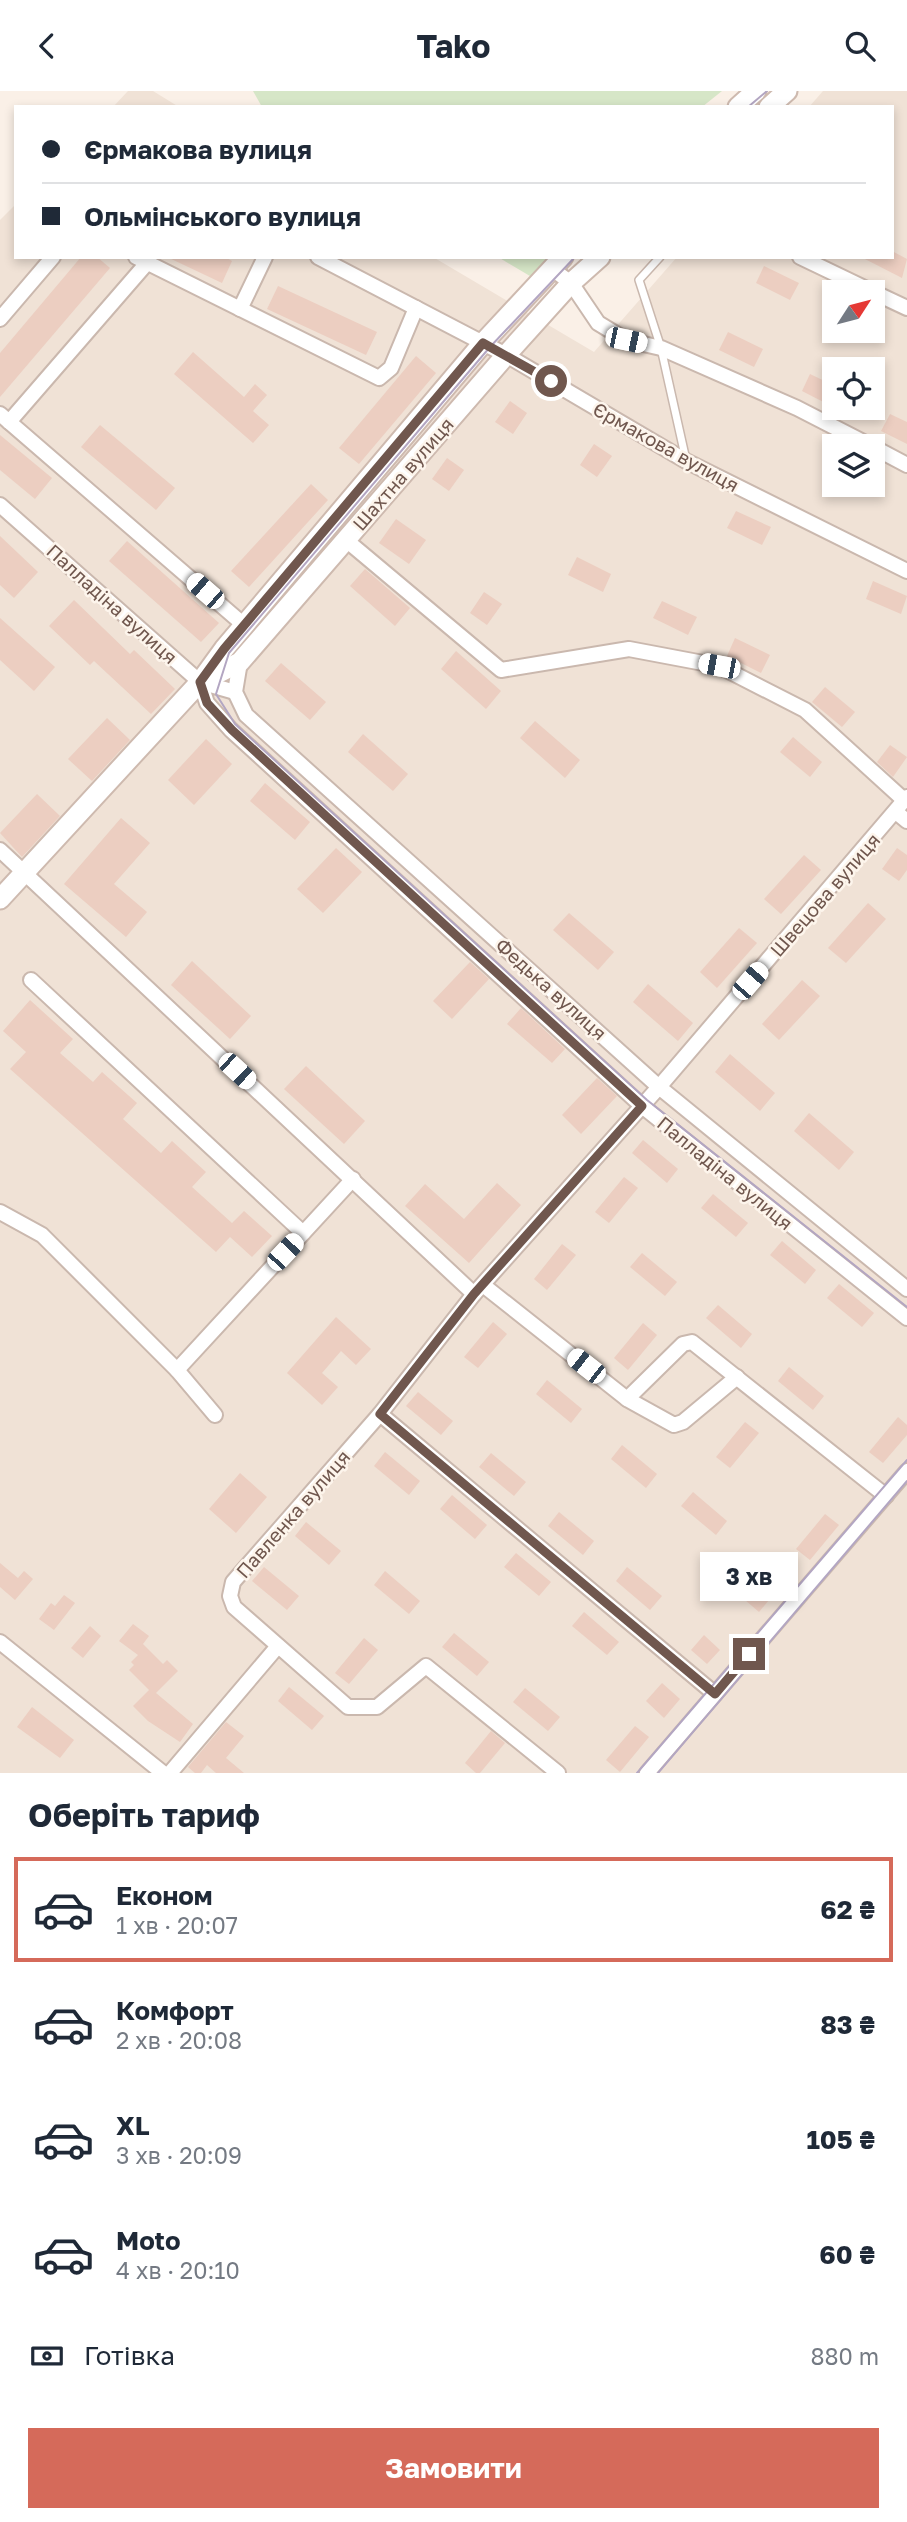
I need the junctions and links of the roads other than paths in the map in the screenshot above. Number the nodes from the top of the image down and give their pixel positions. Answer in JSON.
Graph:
{"nodes":[{"id":1,"x":756,"y":91,"type":"edge"},
{"id":2,"x":787,"y":91,"type":"edge"},
{"id":3,"x":739,"y":105,"type":"edge"},
{"id":4,"x":771,"y":105,"type":"edge"},
{"id":5,"x":51,"y":259,"type":"edge"},
{"id":6,"x":264,"y":259,"type":"edge"},
{"id":7,"x":322,"y":259,"type":"edge"},
{"id":8,"x":598,"y":259,"type":"edge"},
{"id":9,"x":658,"y":259,"type":"edge"},
{"id":10,"x":804,"y":259,"type":"edge"},
{"id":11,"x":142,"y":260,"type":"edge"},
{"id":12,"x":557,"y":262,"type":"edge"},
{"id":13,"x":848,"y":280,"type":"edge"},
{"id":14,"x":571,"y":283,"type":"junction"},
{"id":15,"x":886,"y":298,"type":"edge"},
{"id":16,"x":416,"y":308,"type":"junction"},
{"id":17,"x":240,"y":309,"type":"junction"},
{"id":18,"x":907,"y":309,"type":"edge"},
{"id":19,"x":0,"y":319,"type":"edge"},
{"id":20,"x":483,"y":343,"type":"junction"},
{"id":21,"x":661,"y":348,"type":"junction"},
{"id":22,"x":506,"y":355,"type":"junction"},
{"id":23,"x":5,"y":418,"type":"edge"},
{"id":24,"x":847,"y":434,"type":"edge"},
{"id":25,"x":885,"y":454,"type":"edge"},
{"id":26,"x":686,"y":461,"type":"junction"},
{"id":27,"x":907,"y":465,"type":"edge"},
{"id":28,"x":0,"y":505,"type":"edge"},
{"id":29,"x":345,"y":540,"type":"junction"},
{"id":30,"x":907,"y":571,"type":"edge"},
{"id":31,"x":244,"y":625,"type":"junction"},
{"id":32,"x":240,"y":662,"type":"junction"},
{"id":33,"x":200,"y":682,"type":"junction"},
{"id":34,"x":235,"y":692,"type":"junction"},
{"id":35,"x":904,"y":807,"type":"edge"},
{"id":36,"x":0,"y":850,"type":"edge"},
{"id":37,"x":24,"y":873,"type":"junction"},
{"id":38,"x":0,"y":898,"type":"edge"},
{"id":39,"x":31,"y":980,"type":"dead end"},
{"id":40,"x":659,"y":1087,"type":"junction"},
{"id":41,"x":642,"y":1106,"type":"junction"},
{"id":42,"x":353,"y":1179,"type":"junction"},
{"id":43,"x":0,"y":1212,"type":"edge"},
{"id":44,"x":303,"y":1233,"type":"junction"},
{"id":45,"x":478,"y":1289,"type":"junction"},
{"id":46,"x":907,"y":1289,"type":"edge"},
{"id":47,"x":907,"y":1318,"type":"edge"},
{"id":48,"x":177,"y":1370,"type":"junction"},
{"id":49,"x":737,"y":1377,"type":"junction"},
{"id":50,"x":627,"y":1399,"type":"junction"},
{"id":51,"x":380,"y":1414,"type":"junction"},
{"id":52,"x":215,"y":1415,"type":"dead end"},
{"id":53,"x":907,"y":1471,"type":"edge"},
{"id":54,"x":886,"y":1496,"type":"junction"},
{"id":55,"x":0,"y":1642,"type":"edge"},
{"id":56,"x":278,"y":1646,"type":"junction"},
{"id":57,"x":715,"y":1694,"type":"junction"},
{"id":58,"x":163,"y":1773,"type":"edge"},
{"id":59,"x":170,"y":1773,"type":"edge"},
{"id":60,"x":558,"y":1773,"type":"edge"},
{"id":61,"x":648,"y":1773,"type":"edge"}],
"edges":[{"from":1,"to":3,"type":"main road"},
{"from":2,"to":4,"type":"main road"},
{"from":5,"to":19,"type":"street"},
{"from":6,"to":17,"type":"street"},
{"from":7,"to":16,"type":"street","name":"Єрмакова вулиця"},
{"from":8,"to":14,"type":"main road","name":"Шахтна вулиця"},
{"from":9,"to":21,"type":"lane"},
{"from":10,"to":13,"type":"street"},
{"from":11,"to":17,"type":"street"},
{"from":11,"to":23,"type":"street"},
{"from":12,"to":14,"type":"street"},
{"from":12,"to":20,"type":"main road","name":"Шахтна вулиця"},
{"from":14,"to":21,"type":"street"},
{"from":14,"to":22,"type":"main road","name":"Шахтна вулиця"},
{"from":15,"to":18,"type":"street"},
{"from":16,"to":17,"type":"street"},
{"from":16,"to":20,"type":"street","name":"Єрмакова вулиця"},
{"from":20,"to":22,"type":"street","name":"Єрмакова вулиця"},
{"from":20,"to":31,"type":"main road","name":"Шахтна вулиця"},
{"from":21,"to":24,"type":"street"},
{"from":21,"to":26,"type":"lane"},
{"from":22,"to":26,"type":"street","name":"Єрмакова вулиця"},
{"from":22,"to":29,"type":"main road","name":"Шахтна вулиця"},
{"from":23,"to":31,"type":"street"},
{"from":25,"to":27,"type":"street"},
{"from":26,"to":30,"type":"street","name":"Єрмакова вулиця"},
{"from":28,"to":33,"type":"street","name":"Палладіна вулиця"},
{"from":29,"to":32,"type":"main road","name":"Шахтна вулиця"},
{"from":29,"to":35,"type":"street"},
{"from":31,"to":33,"type":"main road","name":"Шахтна вулиця"},
{"from":32,"to":33,"type":"main road","name":"Шахтна вулиця"},
{"from":32,"to":34,"type":"street"},
{"from":33,"to":34,"type":"street"},
{"from":33,"to":37,"type":"main road","name":"Шахтна вулиця"},
{"from":33,"to":41,"type":"street","name":"Палладіна вулиця"},
{"from":34,"to":40,"type":"street","name":"Федька вулиця"},
{"from":35,"to":40,"type":"street","name":"Швецова вулиця"},
{"from":36,"to":37,"type":"street"},
{"from":37,"to":38,"type":"main road","name":"Шахтна вулиця"},
{"from":37,"to":42,"type":"street"},
{"from":39,"to":44,"type":"street"},
{"from":40,"to":41,"type":"street","name":"Павленка вулиця"},
{"from":40,"to":46,"type":"street","name":"Федька вулиця"},
{"from":41,"to":45,"type":"street","name":"Павленка вулиця"},
{"from":41,"to":47,"type":"street","name":"Палладіна вулиця"},
{"from":42,"to":44,"type":"street"},
{"from":42,"to":45,"type":"street"},
{"from":43,"to":48,"type":"street"},
{"from":44,"to":48,"type":"street"},
{"from":45,"to":50,"type":"street"},
{"from":45,"to":51,"type":"street","name":"Павленка вулиця"},
{"from":48,"to":52,"type":"street"},
{"from":49,"to":50,"type":"street"},
{"from":49,"to":50,"type":"street"},
{"from":49,"to":54,"type":"street"},
{"from":51,"to":56,"type":"street","name":"Павленка вулиця"},
{"from":51,"to":57,"type":"street"},
{"from":53,"to":54,"type":"street"},
{"from":54,"to":57,"type":"street"},
{"from":55,"to":58,"type":"street"},
{"from":56,"to":59,"type":"street"},
{"from":56,"to":60,"type":"street","name":"Павленка вулиця"},
{"from":57,"to":61,"type":"street"}]}
